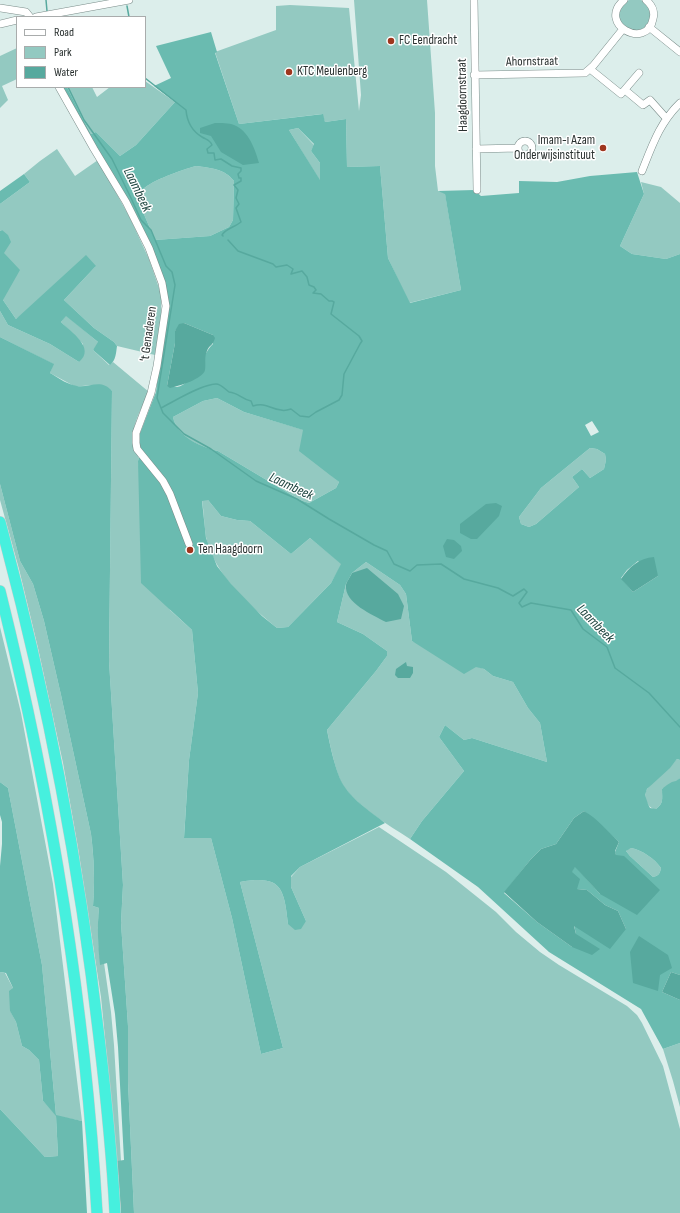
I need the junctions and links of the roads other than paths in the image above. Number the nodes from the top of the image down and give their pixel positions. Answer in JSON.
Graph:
{"nodes":[{"id":1,"x":129,"y":0,"type":"edge"},
{"id":2,"x":474,"y":0,"type":"edge"},
{"id":3,"x":620,"y":1,"type":"edge"},
{"id":4,"x":651,"y":1,"type":"edge"},
{"id":5,"x":0,"y":8,"type":"edge"},
{"id":6,"x":29,"y":16,"type":"edge"},
{"id":7,"x":44,"y":16,"type":"edge"},
{"id":8,"x":16,"y":20,"type":"edge"},
{"id":9,"x":0,"y":24,"type":"edge"},
{"id":10,"x":649,"y":27,"type":"junction"},
{"id":11,"x":623,"y":29,"type":"junction"},
{"id":12,"x":680,"y":52,"type":"edge"},
{"id":13,"x":590,"y":69,"type":"junction"},
{"id":14,"x":639,"y":73,"type":"dead end"},
{"id":15,"x":474,"y":75,"type":"junction"},
{"id":16,"x":60,"y":88,"type":"edge"},
{"id":17,"x":625,"y":90,"type":"junction"},
{"id":18,"x":680,"y":103,"type":"edge"},
{"id":19,"x":666,"y":118,"type":"junction"},
{"id":20,"x":518,"y":148,"type":"dead end"},
{"id":21,"x":476,"y":149,"type":"junction"},
{"id":22,"x":642,"y":171,"type":"dead end"},
{"id":23,"x":477,"y":190,"type":"dead end"},
{"id":24,"x":0,"y":522,"type":"edge"},
{"id":25,"x":189,"y":544,"type":"dead end"},
{"id":26,"x":0,"y":591,"type":"edge"},
{"id":27,"x":97,"y":1213,"type":"edge"},
{"id":28,"x":115,"y":1213,"type":"edge"}],
"edges":[{"from":1,"to":7,"type":"street"},
{"from":2,"to":15,"type":"street","name":"Haagdoornstraat"},
{"from":3,"to":11,"type":"street"},
{"from":4,"to":10,"type":"street"},
{"from":5,"to":6,"type":"street"},
{"from":8,"to":9,"type":"street"},
{"from":10,"to":11,"type":"street"},
{"from":10,"to":12,"type":"street"},
{"from":11,"to":13,"type":"street"},
{"from":13,"to":15,"type":"street","name":"Ahornstraat"},
{"from":13,"to":17,"type":"street"},
{"from":14,"to":17,"type":"street"},
{"from":15,"to":21,"type":"street","name":"Haagdoornstraat"},
{"from":16,"to":25,"type":"street","name":"'t Genaderen"},
{"from":17,"to":19,"type":"street"},
{"from":18,"to":19,"type":"street"},
{"from":19,"to":22,"type":"street"},
{"from":20,"to":21,"type":"street"},
{"from":21,"to":23,"type":"street","name":"Haagdoornstraat"},
{"from":24,"to":28,"type":"highway"},
{"from":26,"to":27,"type":"highway"}]}
